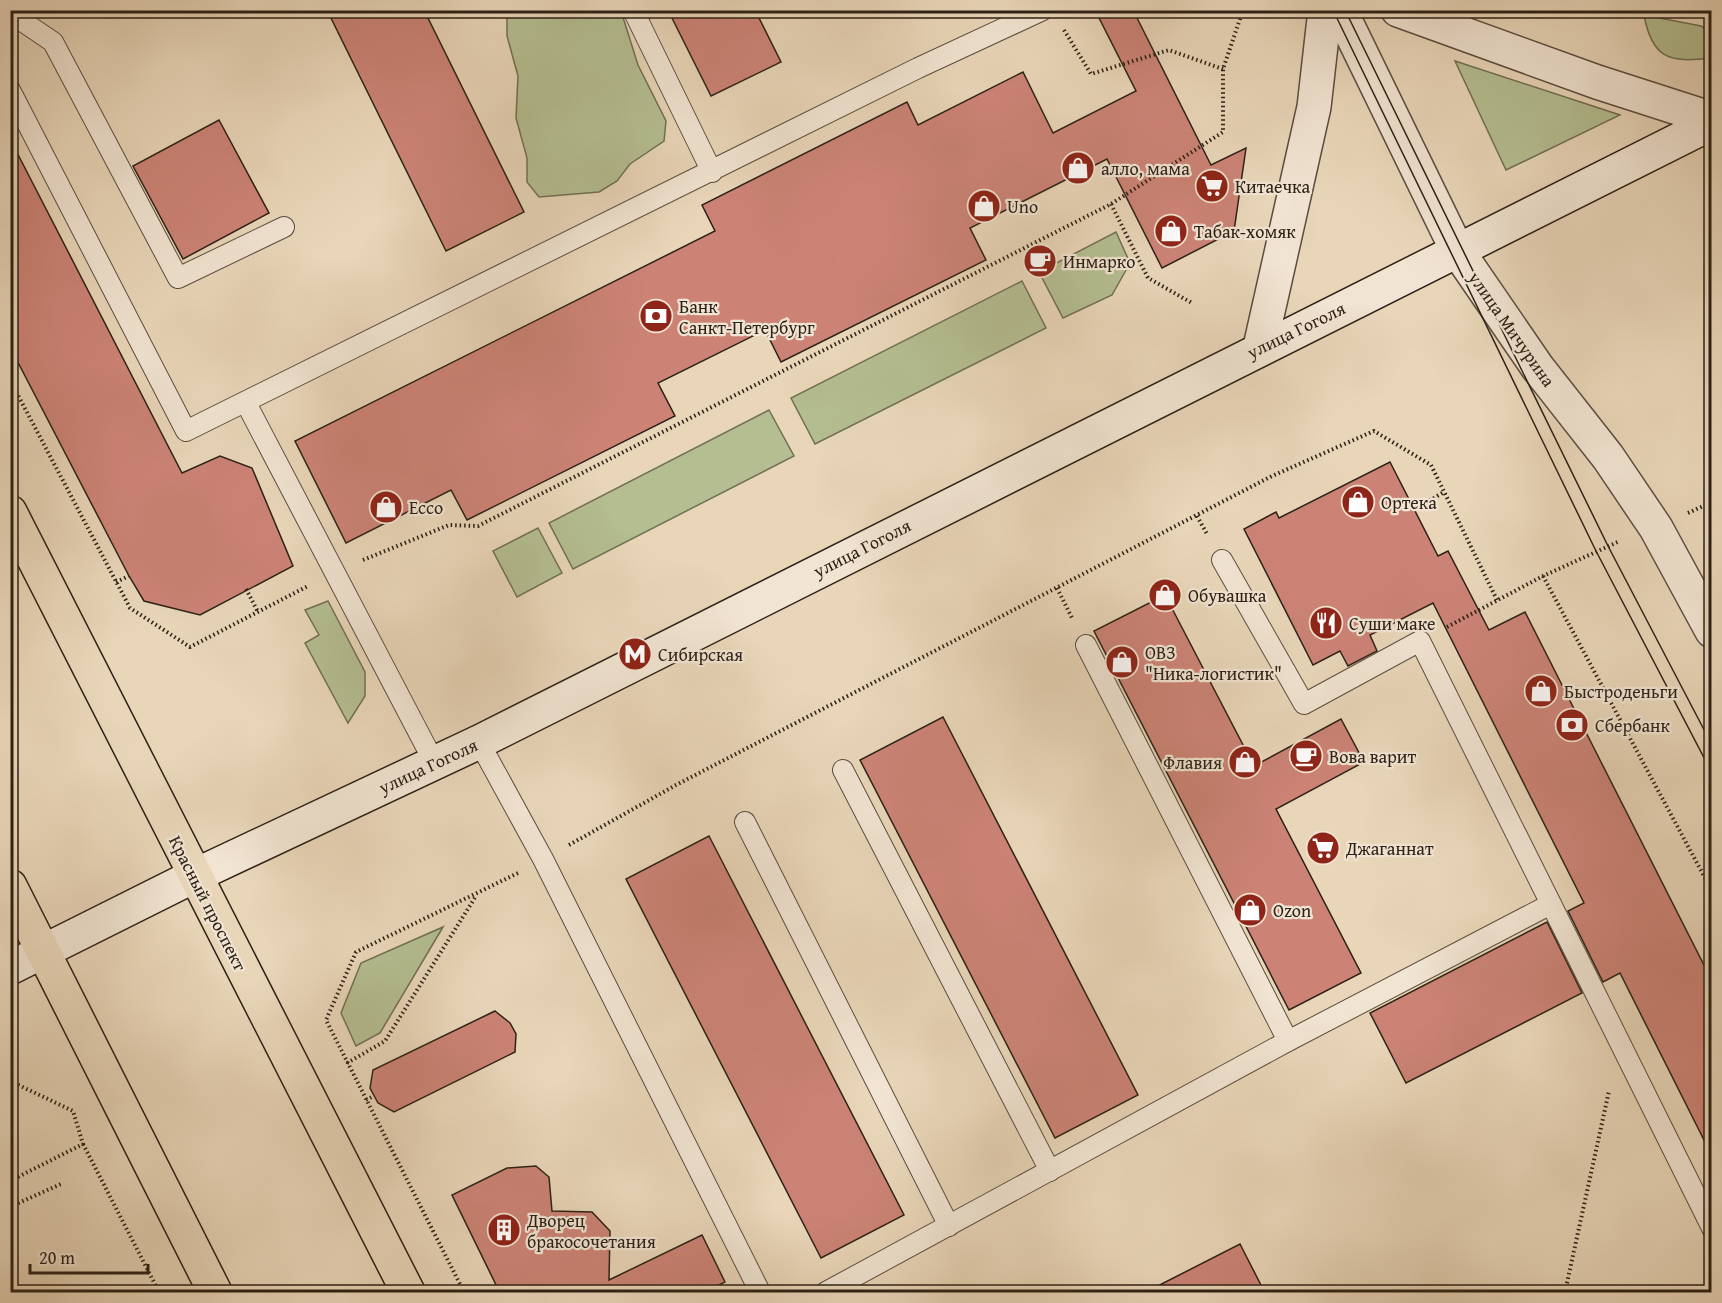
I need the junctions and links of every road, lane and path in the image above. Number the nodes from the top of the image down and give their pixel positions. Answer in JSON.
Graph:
{"nodes":[{"id":1,"x":633,"y":10,"type":"edge"},
{"id":2,"x":1243,"y":10,"type":"edge"},
{"id":3,"x":1325,"y":10,"type":"edge"},
{"id":4,"x":1340,"y":10,"type":"edge"},
{"id":5,"x":1398,"y":10,"type":"edge"},
{"id":6,"x":1660,"y":10,"type":"edge"},
{"id":7,"x":1702,"y":10,"type":"edge"},
{"id":8,"x":1051,"y":15,"type":"edge"},
{"id":9,"x":10,"y":18,"type":"edge"},
{"id":10,"x":1223,"y":69,"type":"junction"},
{"id":11,"x":10,"y":90,"type":"edge"},
{"id":12,"x":1712,"y":121,"type":"edge"},
{"id":13,"x":712,"y":172,"type":"junction"},
{"id":14,"x":1111,"y":204,"type":"junction"},
{"id":15,"x":284,"y":227,"type":"dead end"},
{"id":16,"x":1457,"y":250,"type":"junction"},
{"id":17,"x":1192,"y":303,"type":"dead end"},
{"id":18,"x":1260,"y":347,"type":"junction"},
{"id":19,"x":10,"y":380,"type":"edge"},
{"id":20,"x":246,"y":403,"type":"junction"},
{"id":21,"x":1444,"y":492,"type":"junction"},
{"id":22,"x":1712,"y":502,"type":"edge"},
{"id":23,"x":1414,"y":510,"type":"dead end"},
{"id":24,"x":10,"y":512,"type":"edge"},
{"id":25,"x":1656,"y":528,"type":"junction"},
{"id":26,"x":1222,"y":560,"type":"dead end"},
{"id":27,"x":334,"y":573,"type":"junction"},
{"id":28,"x":129,"y":576,"type":"dead end"},
{"id":29,"x":1543,"y":576,"type":"junction"},
{"id":30,"x":116,"y":582,"type":"junction"},
{"id":31,"x":246,"y":589,"type":"dead end"},
{"id":32,"x":1498,"y":602,"type":"junction"},
{"id":33,"x":258,"y":612,"type":"junction"},
{"id":34,"x":1712,"y":631,"type":"edge"},
{"id":35,"x":1420,"y":641,"type":"junction"},
{"id":36,"x":1086,"y":645,"type":"dead end"},
{"id":37,"x":479,"y":742,"type":"junction"},
{"id":38,"x":434,"y":762,"type":"junction"},
{"id":39,"x":843,"y":770,"type":"dead end"},
{"id":40,"x":745,"y":822,"type":"dead end"},
{"id":41,"x":543,"y":859,"type":"junction"},
{"id":42,"x":194,"y":876,"type":"junction"},
{"id":43,"x":10,"y":886,"type":"edge"},
{"id":44,"x":1712,"y":891,"type":"edge"},
{"id":45,"x":477,"y":895,"type":"junction"},
{"id":46,"x":1551,"y":904,"type":"junction"},
{"id":47,"x":44,"y":950,"type":"junction"},
{"id":48,"x":10,"y":968,"type":"edge"},
{"id":49,"x":1288,"y":1041,"type":"junction"},
{"id":50,"x":1619,"y":1044,"type":"junction"},
{"id":51,"x":347,"y":1063,"type":"junction"},
{"id":52,"x":10,"y":1081,"type":"edge"},
{"id":53,"x":374,"y":1096,"type":"dead end"},
{"id":54,"x":366,"y":1100,"type":"junction"},
{"id":55,"x":83,"y":1144,"type":"junction"},
{"id":56,"x":1050,"y":1172,"type":"junction"},
{"id":57,"x":10,"y":1181,"type":"edge"},
{"id":58,"x":60,"y":1184,"type":"dead end"},
{"id":59,"x":10,"y":1197,"type":"edge"},
{"id":60,"x":949,"y":1226,"type":"junction"},
{"id":61,"x":1712,"y":1228,"type":"edge"},
{"id":62,"x":159,"y":1293,"type":"edge"},
{"id":63,"x":215,"y":1293,"type":"edge"},
{"id":64,"x":408,"y":1293,"type":"edge"},
{"id":65,"x":464,"y":1293,"type":"edge"},
{"id":66,"x":760,"y":1293,"type":"edge"},
{"id":67,"x":826,"y":1293,"type":"edge"},
{"id":68,"x":1565,"y":1293,"type":"edge"}],
"edges":[{"from":1,"to":13,"type":"lane"},
{"from":2,"to":10,"type":"path"},
{"from":3,"to":18,"type":"main road"},
{"from":4,"to":16,"type":"main road","name":"улица Мичурина"},
{"from":5,"to":12,"type":"main road"},
{"from":6,"to":7,"type":"path"},
{"from":8,"to":10,"type":"path"},
{"from":8,"to":13,"type":"lane"},
{"from":9,"to":15,"type":"lane"},
{"from":10,"to":14,"type":"path"},
{"from":11,"to":20,"type":"lane"},
{"from":12,"to":16,"type":"main road","name":"улица Гоголя"},
{"from":13,"to":20,"type":"lane"},
{"from":14,"to":17,"type":"path"},
{"from":14,"to":27,"type":"path"},
{"from":16,"to":18,"type":"main road","name":"улица Гоголя"},
{"from":16,"to":25,"type":"main road","name":"улица Мичурина"},
{"from":18,"to":37,"type":"main road","name":"улица Гоголя"},
{"from":19,"to":30,"type":"path"},
{"from":20,"to":27,"type":"lane"},
{"from":21,"to":23,"type":"path"},
{"from":21,"to":32,"type":"path"},
{"from":21,"to":41,"type":"path"},
{"from":22,"to":25,"type":"path"},
{"from":24,"to":42,"type":"main road","name":"Красный проспект"},
{"from":25,"to":29,"type":"path"},
{"from":25,"to":34,"type":"main road","name":"улица Мичурина"},
{"from":26,"to":35,"type":"lane"},
{"from":27,"to":33,"type":"path"},
{"from":27,"to":38,"type":"lane"},
{"from":28,"to":30,"type":"path"},
{"from":29,"to":32,"type":"path"},
{"from":29,"to":44,"type":"path"},
{"from":30,"to":33,"type":"path"},
{"from":31,"to":33,"type":"path"},
{"from":32,"to":35,"type":"path"},
{"from":35,"to":46,"type":"lane"},
{"from":36,"to":49,"type":"lane"},
{"from":37,"to":38,"type":"main road","name":"улица Гоголя"},
{"from":37,"to":41,"type":"lane"},
{"from":38,"to":42,"type":"main road","name":"улица Гоголя"},
{"from":39,"to":56,"type":"lane"},
{"from":40,"to":60,"type":"lane"},
{"from":41,"to":45,"type":"path"},
{"from":41,"to":66,"type":"lane"},
{"from":42,"to":47,"type":"main road","name":"улица Гоголя"},
{"from":42,"to":64,"type":"main road","name":"Красный проспект"},
{"from":43,"to":47,"type":"main road"},
{"from":45,"to":51,"type":"path"},
{"from":45,"to":51,"type":"path"},
{"from":46,"to":49,"type":"lane"},
{"from":46,"to":50,"type":"lane"},
{"from":47,"to":48,"type":"main road","name":"улица Гоголя"},
{"from":47,"to":63,"type":"main road"},
{"from":49,"to":56,"type":"lane"},
{"from":50,"to":61,"type":"lane"},
{"from":50,"to":68,"type":"path"},
{"from":51,"to":54,"type":"path"},
{"from":52,"to":55,"type":"path"},
{"from":53,"to":54,"type":"path"},
{"from":54,"to":65,"type":"path"},
{"from":55,"to":57,"type":"path"},
{"from":55,"to":62,"type":"path"},
{"from":56,"to":60,"type":"lane"},
{"from":58,"to":59,"type":"path"},
{"from":60,"to":67,"type":"lane"}]}
